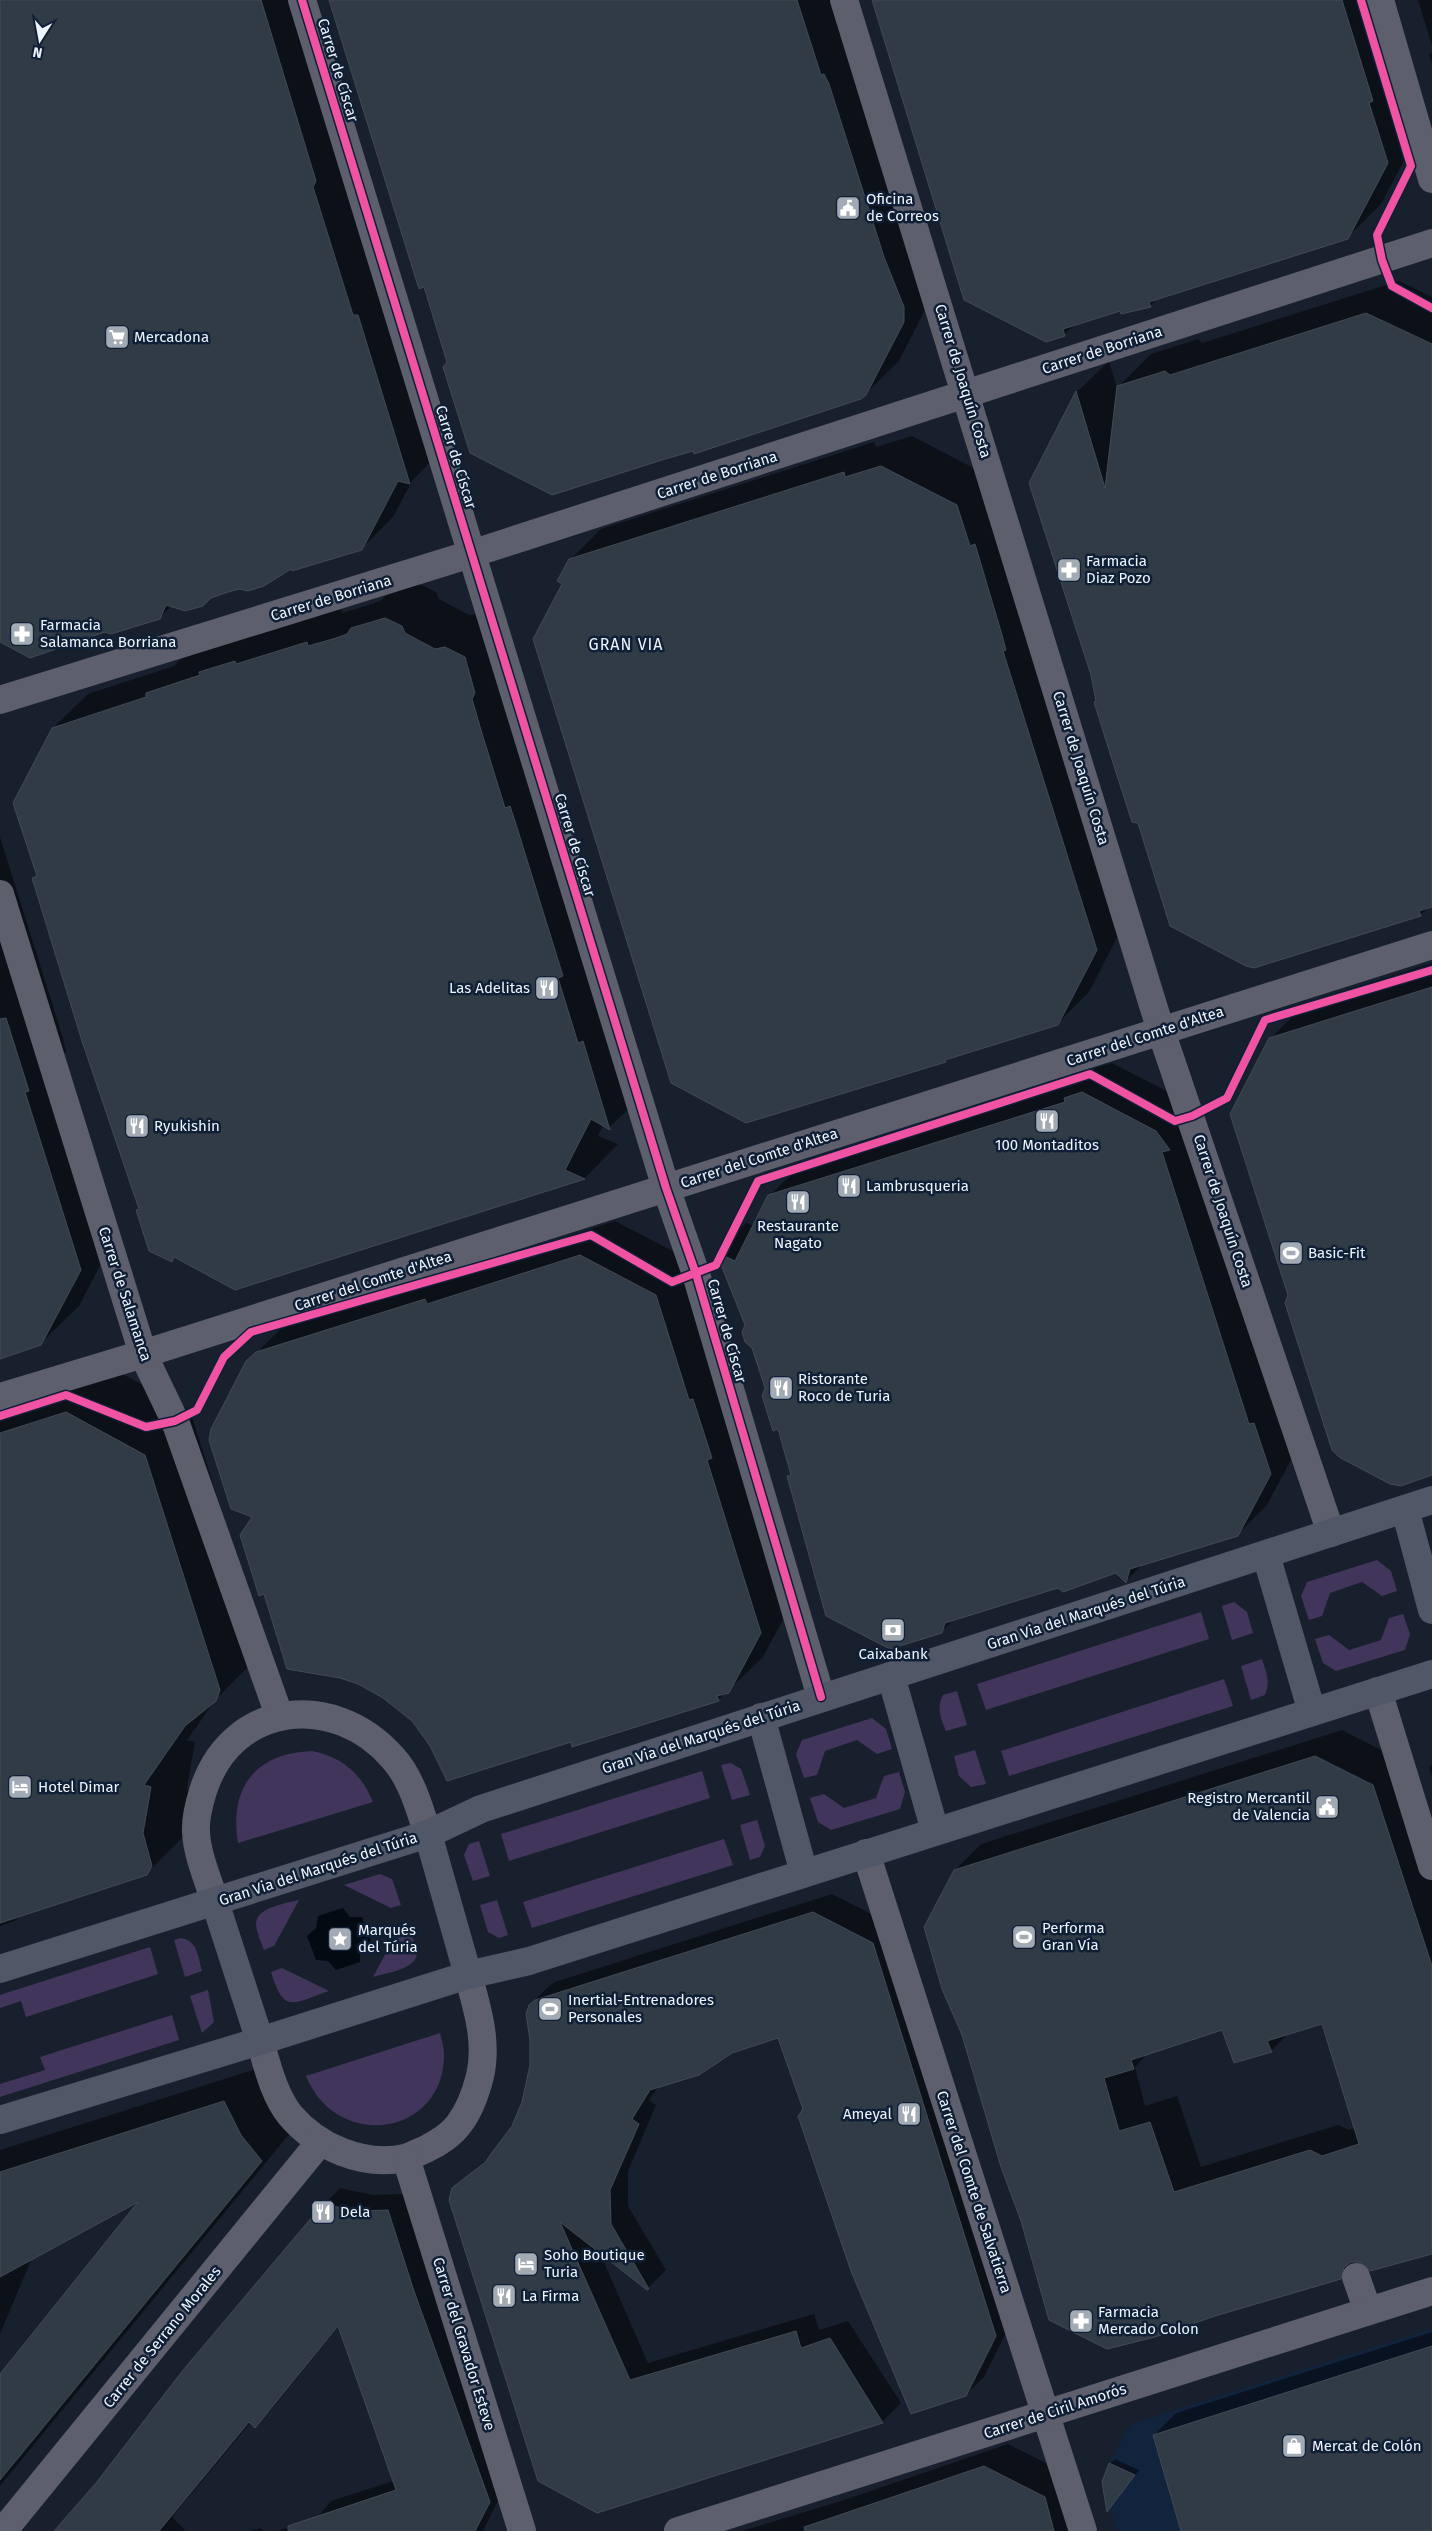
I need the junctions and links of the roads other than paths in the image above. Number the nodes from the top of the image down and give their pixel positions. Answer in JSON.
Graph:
{"nodes":[{"id":1,"x":302,"y":0,"type":"edge"},
{"id":2,"x":844,"y":0,"type":"edge"},
{"id":3,"x":1380,"y":0,"type":"edge"},
{"id":4,"x":1432,"y":179,"type":"edge"},
{"id":5,"x":1432,"y":243,"type":"edge"},
{"id":6,"x":967,"y":394,"type":"junction"},
{"id":7,"x":471,"y":554,"type":"junction"},
{"id":8,"x":0,"y":700,"type":"edge"},
{"id":9,"x":0,"y":894,"type":"edge"},
{"id":10,"x":1432,"y":945,"type":"edge"},
{"id":11,"x":1161,"y":1031,"type":"junction"},
{"id":12,"x":666,"y":1188,"type":"junction"},
{"id":13,"x":142,"y":1354,"type":"junction"},
{"id":14,"x":0,"y":1397,"type":"edge"},
{"id":15,"x":1432,"y":1500,"type":"edge"},
{"id":16,"x":1405,"y":1509,"type":"junction"},
{"id":17,"x":1331,"y":1532,"type":"junction"},
{"id":18,"x":1266,"y":1555,"type":"junction"},
{"id":19,"x":1432,"y":1610,"type":"edge"},
{"id":20,"x":1432,"y":1674,"type":"edge"},
{"id":21,"x":891,"y":1676,"type":"junction"},
{"id":22,"x":1378,"y":1691,"type":"junction"},
{"id":23,"x":821,"y":1697,"type":"junction"},
{"id":24,"x":1312,"y":1712,"type":"junction"},
{"id":25,"x":280,"y":1715,"type":"junction"},
{"id":26,"x":761,"y":1717,"type":"junction"},
{"id":27,"x":935,"y":1831,"type":"junction"},
{"id":28,"x":428,"y":1834,"type":"junction"},
{"id":29,"x":866,"y":1853,"type":"junction"},
{"id":30,"x":1432,"y":1866,"type":"edge"},
{"id":31,"x":804,"y":1873,"type":"junction"},
{"id":32,"x":214,"y":1902,"type":"junction"},
{"id":33,"x":0,"y":1969,"type":"edge"},
{"id":34,"x":468,"y":1975,"type":"junction"},
{"id":35,"x":260,"y":2041,"type":"junction"},
{"id":36,"x":0,"y":2120,"type":"edge"},
{"id":37,"x":320,"y":2142,"type":"junction"},
{"id":38,"x":406,"y":2158,"type":"junction"},
{"id":39,"x":1356,"y":2277,"type":"dead end"},
{"id":40,"x":1432,"y":2291,"type":"edge"},
{"id":41,"x":1368,"y":2311,"type":"junction"},
{"id":42,"x":1046,"y":2414,"type":"junction"},
{"id":43,"x":3,"y":2531,"type":"edge"},
{"id":44,"x":522,"y":2531,"type":"edge"},
{"id":45,"x":678,"y":2531,"type":"edge"},
{"id":46,"x":1083,"y":2531,"type":"edge"}],
"edges":[{"from":1,"to":7,"type":"street","name":"Carrer de Císcar"},
{"from":2,"to":6,"type":"street","name":"Carrer de Joaquín Costa"},
{"from":3,"to":4,"type":"street"},
{"from":5,"to":6,"type":"street","name":"Carrer de Borriana"},
{"from":6,"to":7,"type":"street","name":"Carrer de Borriana"},
{"from":6,"to":11,"type":"street","name":"Carrer de Joaquín Costa"},
{"from":7,"to":8,"type":"street","name":"Carrer de Borriana"},
{"from":7,"to":12,"type":"street","name":"Carrer de Císcar"},
{"from":9,"to":13,"type":"street","name":"Carrer de Salamanca"},
{"from":10,"to":11,"type":"street","name":"Carrer del Comte d'Altea"},
{"from":11,"to":12,"type":"street","name":"Carrer del Comte d'Altea"},
{"from":11,"to":17,"type":"street","name":"Carrer de Joaquín Costa"},
{"from":12,"to":13,"type":"street","name":"Carrer del Comte d'Altea"},
{"from":12,"to":23,"type":"street","name":"Carrer de Císcar"},
{"from":13,"to":14,"type":"street","name":"Carrer del Comte d'Altea"},
{"from":13,"to":25,"type":"street","name":"Carrer de Salamanca"},
{"from":15,"to":16,"type":"main road","name":"Gran Via del Marqués del Túria"},
{"from":16,"to":17,"type":"main road","name":"Gran Via del Marqués del Túria"},
{"from":16,"to":19,"type":"main road"},
{"from":17,"to":18,"type":"main road","name":"Gran Via del Marqués del Túria"},
{"from":18,"to":21,"type":"main road","name":"Gran Via del Marqués del Túria"},
{"from":18,"to":24,"type":"main road"},
{"from":20,"to":22,"type":"main road"},
{"from":21,"to":23,"type":"main road","name":"Gran Via del Marqués del Túria"},
{"from":21,"to":27,"type":"main road"},
{"from":22,"to":24,"type":"main road"},
{"from":22,"to":30,"type":"street"},
{"from":23,"to":26,"type":"main road","name":"Gran Via del Marqués del Túria"},
{"from":24,"to":27,"type":"main road"},
{"from":25,"to":28,"type":"street"},
{"from":25,"to":32,"type":"street"},
{"from":26,"to":28,"type":"main road","name":"Gran Via del Marqués del Túria"},
{"from":26,"to":31,"type":"main road"},
{"from":27,"to":29,"type":"main road"},
{"from":28,"to":32,"type":"main road","name":"Gran Via del Marqués del Túria"},
{"from":28,"to":34,"type":"main road"},
{"from":29,"to":31,"type":"main road"},
{"from":29,"to":42,"type":"street","name":"Carrer del Comte de Salvatierra"},
{"from":31,"to":34,"type":"main road"},
{"from":32,"to":33,"type":"main road","name":"Gran Via del Marqués del Túria"},
{"from":32,"to":35,"type":"main road"},
{"from":34,"to":35,"type":"main road"},
{"from":34,"to":38,"type":"street"},
{"from":35,"to":36,"type":"main road"},
{"from":35,"to":37,"type":"street"},
{"from":37,"to":38,"type":"street"},
{"from":37,"to":43,"type":"street","name":"Carrer de Serrano Morales"},
{"from":38,"to":44,"type":"street","name":"Carrer del Gravador Esteve"},
{"from":39,"to":41,"type":"street"},
{"from":40,"to":41,"type":"street","name":"Carrer de Ciril Amorós"},
{"from":41,"to":42,"type":"street","name":"Carrer de Ciril Amorós"},
{"from":42,"to":45,"type":"street","name":"Carrer de Ciril Amorós"},
{"from":42,"to":46,"type":"street","name":"Carrer del Comte de Salvatierra"}]}
